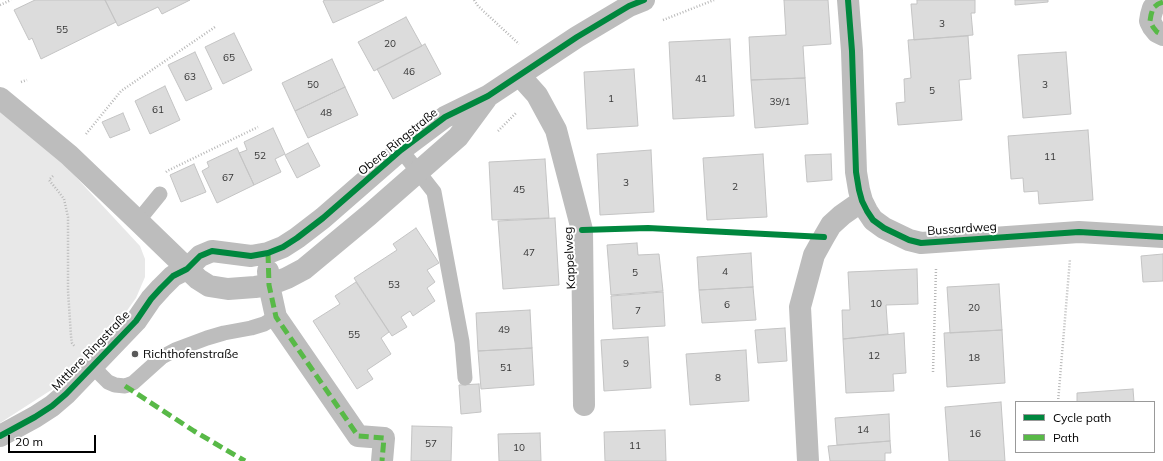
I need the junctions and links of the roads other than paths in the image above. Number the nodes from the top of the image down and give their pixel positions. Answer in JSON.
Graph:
{"nodes":[{"id":1,"x":644,"y":0,"type":"edge"},
{"id":2,"x":848,"y":0,"type":"edge"},
{"id":3,"x":1163,"y":2,"type":"edge"},
{"id":4,"x":1163,"y":35,"type":"edge"},
{"id":5,"x":528,"y":70,"type":"junction"},
{"id":6,"x":488,"y":96,"type":"junction"},
{"id":7,"x":0,"y":98,"type":"edge"},
{"id":8,"x":401,"y":150,"type":"junction"},
{"id":9,"x":418,"y":172,"type":"junction"},
{"id":10,"x":160,"y":194,"type":"road end"},
{"id":11,"x":862,"y":201,"type":"junction"},
{"id":12,"x":138,"y":221,"type":"junction"},
{"id":13,"x":1163,"y":233,"type":"edge"},
{"id":14,"x":1163,"y":237,"type":"edge"},
{"id":15,"x":268,"y":253,"type":"junction"},
{"id":16,"x":187,"y":269,"type":"junction"},
{"id":17,"x":269,"y":285,"type":"junction"},
{"id":18,"x":276,"y":317,"type":"junction"},
{"id":19,"x":93,"y":366,"type":"junction"},
{"id":20,"x":465,"y":378,"type":"dead end"},
{"id":21,"x":584,"y":405,"type":"dead end"},
{"id":22,"x":0,"y":436,"type":"edge"},
{"id":23,"x":382,"y":461,"type":"edge"},
{"id":24,"x":808,"y":461,"type":"edge"}],
"edges":[{"from":1,"to":5,"type":"street","name":"Obere Ringstraße"},
{"from":2,"to":11,"type":"street","name":"Bussardweg"},
{"from":3,"to":4,"type":"street"},
{"from":5,"to":6,"type":"street","name":"Obere Ringstraße"},
{"from":5,"to":21,"type":"street","name":"Kappelweg"},
{"from":6,"to":8,"type":"street","name":"Obere Ringstraße"},
{"from":6,"to":9,"type":"street","name":"Obere Ringstraße"},
{"from":7,"to":12,"type":"street"},
{"from":8,"to":9,"type":"lane"},
{"from":8,"to":15,"type":"street","name":"Obere Ringstraße"},
{"from":9,"to":17,"type":"street","name":"Obere Ringstraße"},
{"from":9,"to":20,"type":"lane"},
{"from":10,"to":12,"type":"lane"},
{"from":11,"to":14,"type":"street","name":"Bussardweg"},
{"from":11,"to":24,"type":"street"},
{"from":12,"to":16,"type":"street"},
{"from":13,"to":14,"type":"street"},
{"from":15,"to":16,"type":"street","name":"Obere Ringstraße"},
{"from":15,"to":17,"type":"street"},
{"from":16,"to":17,"type":"street","name":"Obere Ringstraße"},
{"from":16,"to":19,"type":"street","name":"Mittlere Ringstraße"},
{"from":17,"to":18,"type":"street"},
{"from":18,"to":19,"type":"lane"},
{"from":18,"to":23,"type":"street"},
{"from":19,"to":22,"type":"street","name":"Mittlere Ringstraße"}]}
